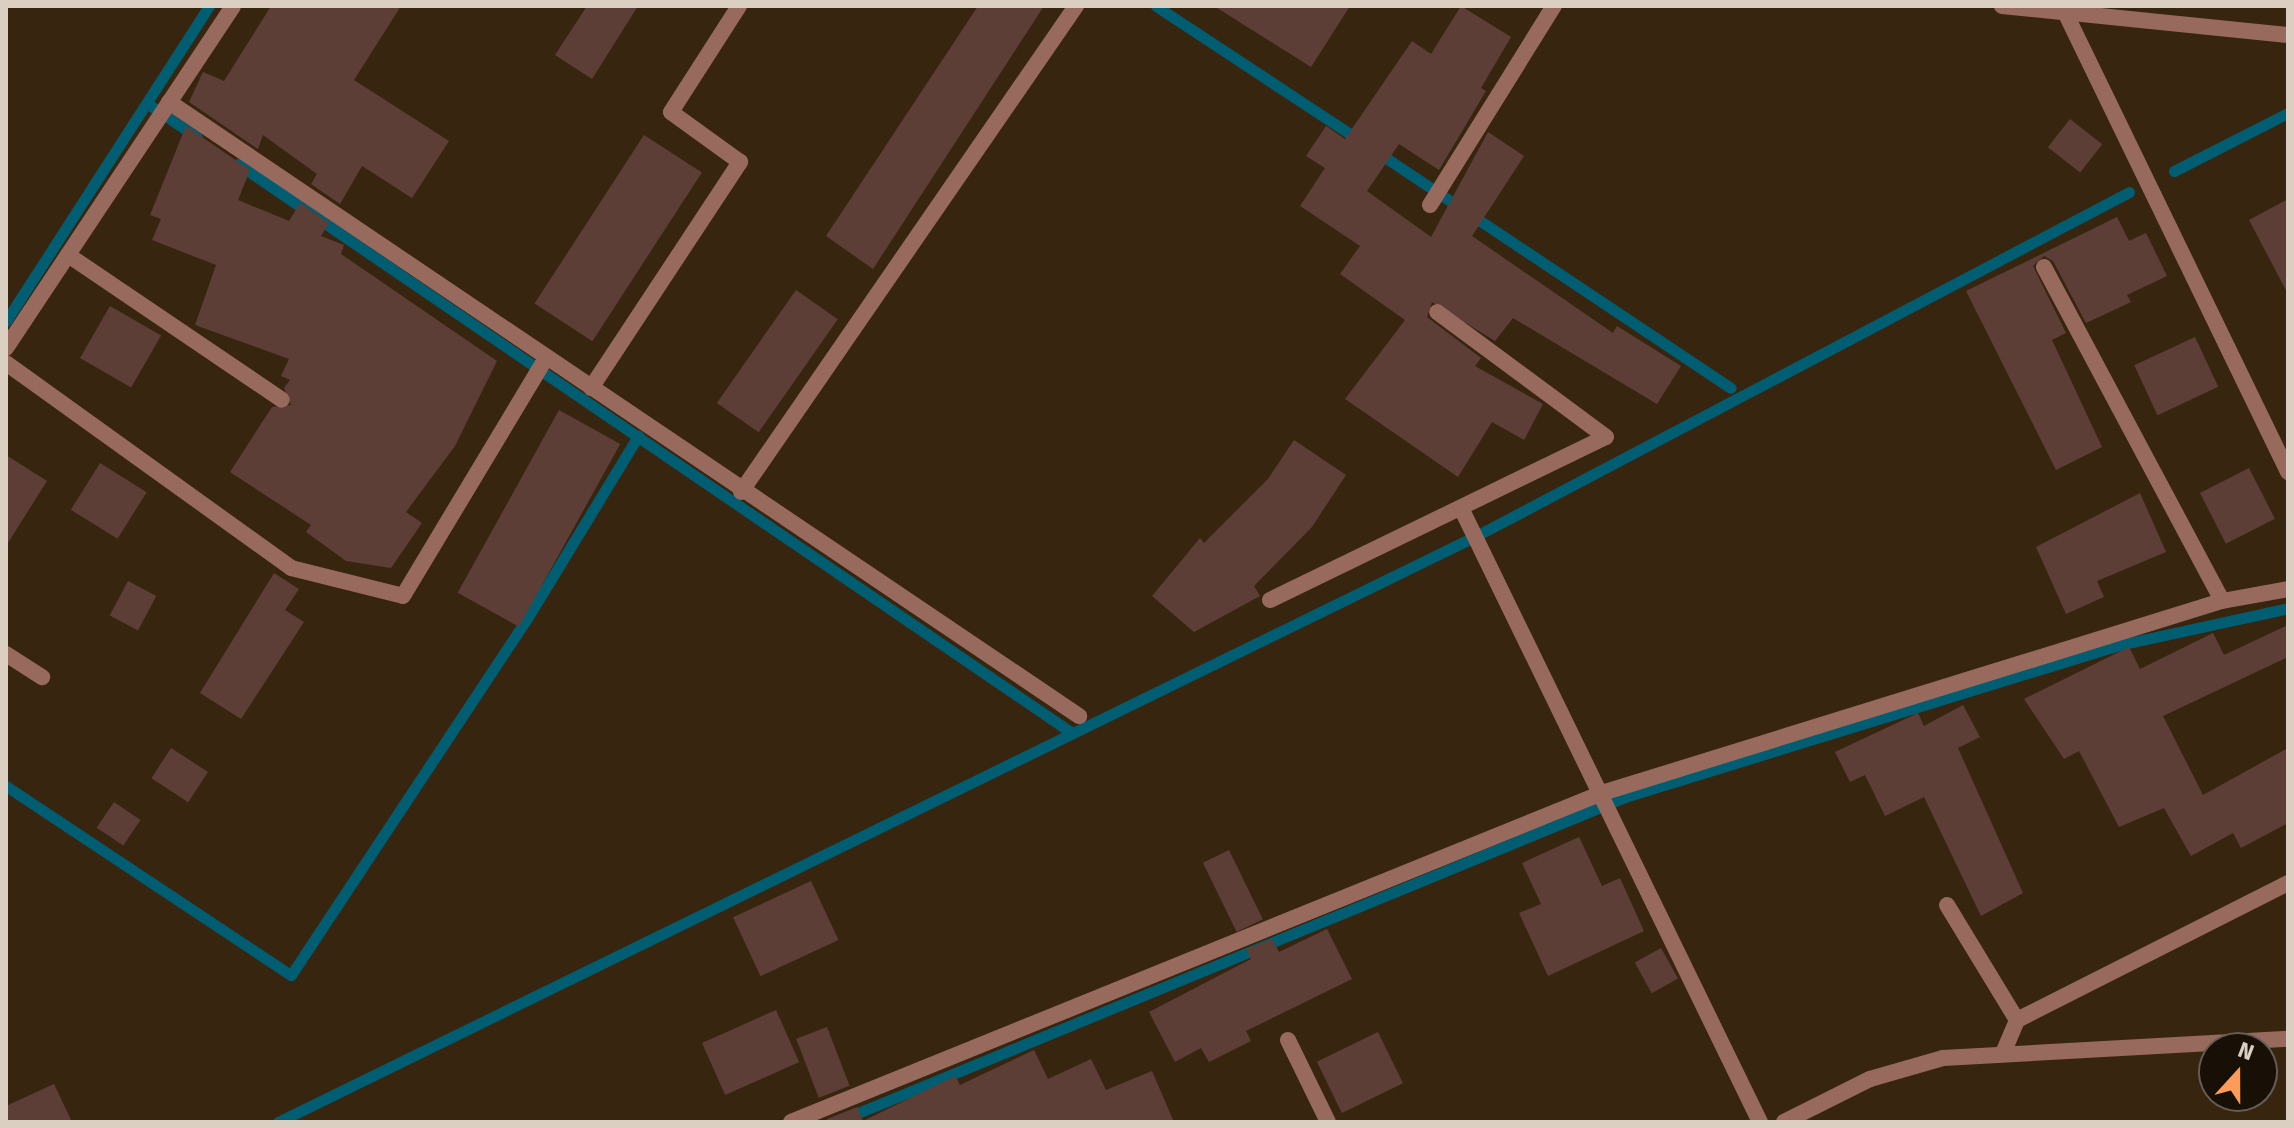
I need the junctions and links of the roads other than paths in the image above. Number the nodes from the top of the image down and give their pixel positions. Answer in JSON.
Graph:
{"nodes":[{"id":1,"x":233,"y":6,"type":"edge"},
{"id":2,"x":739,"y":6,"type":"edge"},
{"id":3,"x":1076,"y":6,"type":"edge"},
{"id":4,"x":1554,"y":6,"type":"edge"},
{"id":5,"x":2002,"y":6,"type":"edge"},
{"id":6,"x":2063,"y":9,"type":"edge"},
{"id":7,"x":2288,"y":35,"type":"edge"},
{"id":8,"x":169,"y":102,"type":"junction"},
{"id":9,"x":1430,"y":205,"type":"dead end"},
{"id":10,"x":68,"y":255,"type":"junction"},
{"id":11,"x":2044,"y":267,"type":"dead end"},
{"id":12,"x":1437,"y":312,"type":"dead end"},
{"id":13,"x":6,"y":348,"type":"edge"},
{"id":14,"x":546,"y":358,"type":"junction"},
{"id":15,"x":6,"y":363,"type":"edge"},
{"id":16,"x":591,"y":388,"type":"junction"},
{"id":17,"x":282,"y":400,"type":"dead end"},
{"id":18,"x":2288,"y":472,"type":"edge"},
{"id":19,"x":741,"y":492,"type":"junction"},
{"id":20,"x":1462,"y":510,"type":"junction"},
{"id":21,"x":2288,"y":589,"type":"edge"},
{"id":22,"x":1270,"y":600,"type":"dead end"},
{"id":23,"x":2222,"y":601,"type":"junction"},
{"id":24,"x":6,"y":654,"type":"edge"},
{"id":25,"x":42,"y":677,"type":"dead end"},
{"id":26,"x":1079,"y":716,"type":"dead end"},
{"id":27,"x":1606,"y":802,"type":"junction"},
{"id":28,"x":2288,"y":883,"type":"edge"},
{"id":29,"x":1947,"y":905,"type":"dead end"},
{"id":30,"x":2017,"y":1020,"type":"junction"},
{"id":31,"x":2288,"y":1039,"type":"edge"},
{"id":32,"x":1288,"y":1040,"type":"dead end"},
{"id":33,"x":2004,"y":1051,"type":"junction"},
{"id":34,"x":791,"y":1122,"type":"edge"},
{"id":35,"x":1328,"y":1122,"type":"edge"},
{"id":36,"x":1760,"y":1122,"type":"edge"},
{"id":37,"x":1784,"y":1122,"type":"edge"}],
"edges":[{"from":1,"to":8,"type":"street"},
{"from":2,"to":16,"type":"street"},
{"from":3,"to":19,"type":"street"},
{"from":4,"to":9,"type":"street"},
{"from":5,"to":6,"type":"street"},
{"from":6,"to":7,"type":"street"},
{"from":6,"to":18,"type":"street"},
{"from":8,"to":10,"type":"street"},
{"from":8,"to":14,"type":"street"},
{"from":10,"to":13,"type":"street"},
{"from":10,"to":17,"type":"street"},
{"from":11,"to":23,"type":"street"},
{"from":12,"to":20,"type":"street"},
{"from":14,"to":15,"type":"street"},
{"from":14,"to":16,"type":"street"},
{"from":16,"to":19,"type":"street"},
{"from":19,"to":26,"type":"street"},
{"from":20,"to":22,"type":"street"},
{"from":20,"to":27,"type":"street"},
{"from":21,"to":23,"type":"street"},
{"from":23,"to":27,"type":"street"},
{"from":24,"to":25,"type":"street"},
{"from":27,"to":34,"type":"street"},
{"from":27,"to":36,"type":"street"},
{"from":28,"to":30,"type":"street"},
{"from":29,"to":30,"type":"street"},
{"from":30,"to":33,"type":"street"},
{"from":31,"to":33,"type":"street"},
{"from":32,"to":35,"type":"street"},
{"from":33,"to":37,"type":"street"}]}
